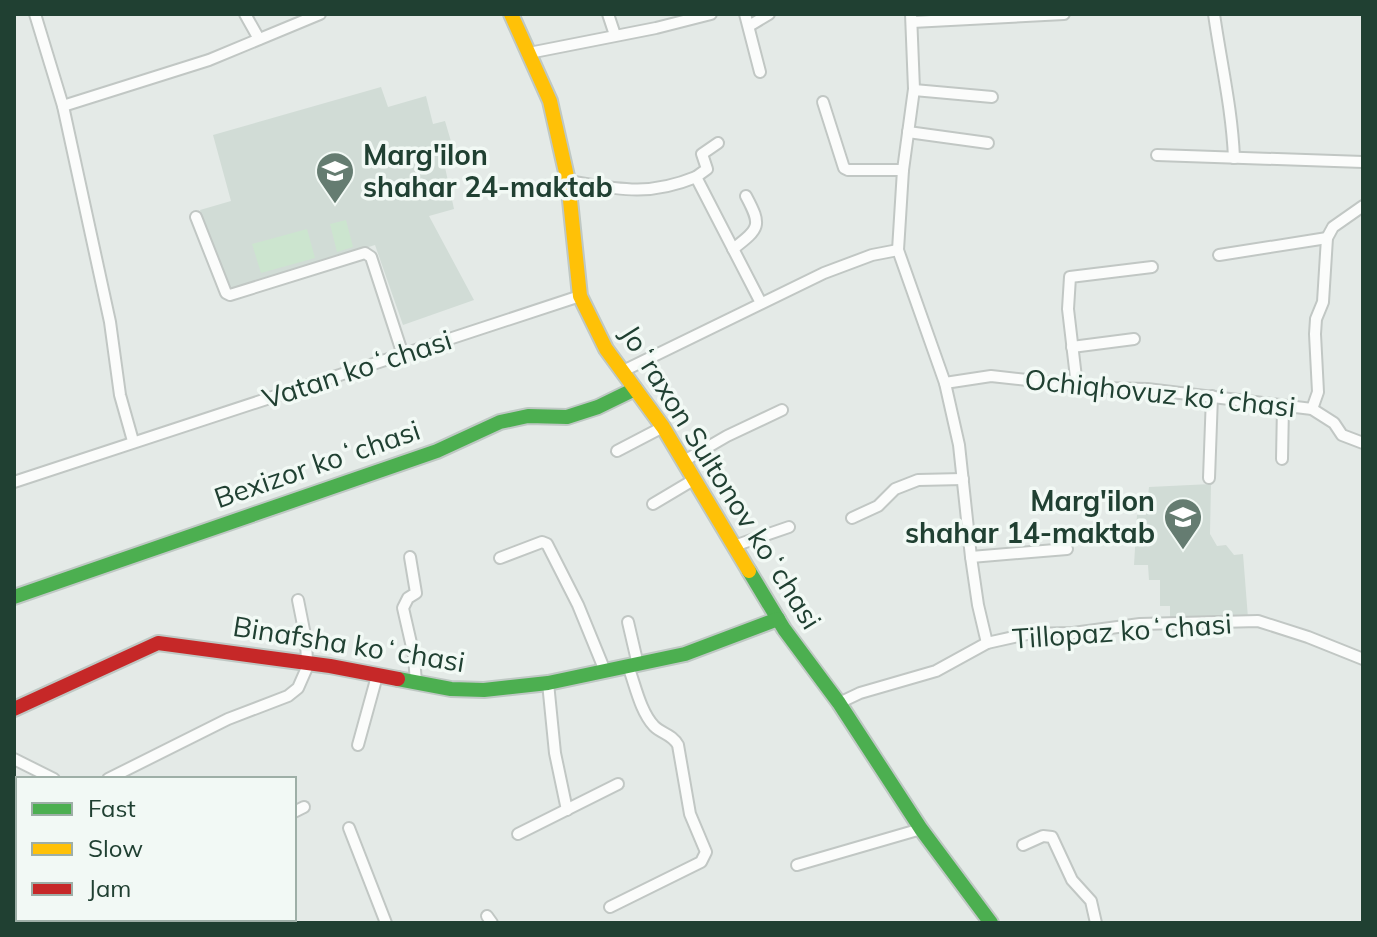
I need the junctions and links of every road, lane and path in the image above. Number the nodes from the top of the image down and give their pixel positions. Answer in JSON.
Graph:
{"nodes":[{"id":1,"x":35,"y":14,"type":"edge"},
{"id":2,"x":245,"y":14,"type":"edge"},
{"id":3,"x":320,"y":14,"type":"edge"},
{"id":4,"x":511,"y":14,"type":"edge"},
{"id":5,"x":608,"y":14,"type":"edge"},
{"id":6,"x":711,"y":14,"type":"edge"},
{"id":7,"x":745,"y":14,"type":"edge"},
{"id":8,"x":769,"y":14,"type":"edge"},
{"id":9,"x":1064,"y":14,"type":"edge"},
{"id":10,"x":1214,"y":14,"type":"edge"},
{"id":11,"x":1034,"y":15,"type":"edge"},
{"id":12,"x":912,"y":18,"type":"edge"},
{"id":13,"x":749,"y":26,"type":"junction"},
{"id":14,"x":615,"y":35,"type":"junction"},
{"id":15,"x":259,"y":39,"type":"junction"},
{"id":16,"x":529,"y":53,"type":"junction"},
{"id":17,"x":760,"y":72,"type":"dead end"},
{"id":18,"x":914,"y":90,"type":"junction"},
{"id":19,"x":992,"y":97,"type":"dead end"},
{"id":20,"x":823,"y":102,"type":"dead end"},
{"id":21,"x":63,"y":106,"type":"junction"},
{"id":22,"x":908,"y":132,"type":"junction"},
{"id":23,"x":718,"y":143,"type":"dead end"},
{"id":24,"x":988,"y":143,"type":"dead end"},
{"id":25,"x":1157,"y":155,"type":"dead end"},
{"id":26,"x":1234,"y":158,"type":"junction"},
{"id":27,"x":1363,"y":162,"type":"edge"},
{"id":28,"x":903,"y":170,"type":"junction"},
{"id":29,"x":696,"y":177,"type":"junction"},
{"id":30,"x":568,"y":181,"type":"junction"},
{"id":31,"x":746,"y":196,"type":"dead end"},
{"id":32,"x":1363,"y":206,"type":"edge"},
{"id":33,"x":196,"y":217,"type":"dead end"},
{"id":34,"x":1327,"y":238,"type":"junction"},
{"id":35,"x":733,"y":249,"type":"junction"},
{"id":36,"x":898,"y":250,"type":"junction"},
{"id":37,"x":1219,"y":255,"type":"dead end"},
{"id":38,"x":1152,"y":267,"type":"dead end"},
{"id":39,"x":580,"y":296,"type":"junction"},
{"id":40,"x":761,"y":303,"type":"junction"},
{"id":41,"x":1134,"y":339,"type":"dead end"},
{"id":42,"x":1072,"y":347,"type":"junction"},
{"id":43,"x":403,"y":355,"type":"junction"},
{"id":44,"x":621,"y":372,"type":"junction"},
{"id":45,"x":945,"y":383,"type":"junction"},
{"id":46,"x":1077,"y":386,"type":"junction"},
{"id":47,"x":635,"y":389,"type":"junction"},
{"id":48,"x":1212,"y":396,"type":"junction"},
{"id":49,"x":1283,"y":406,"type":"junction"},
{"id":50,"x":1312,"y":409,"type":"junction"},
{"id":51,"x":782,"y":410,"type":"dead end"},
{"id":52,"x":663,"y":427,"type":"junction"},
{"id":53,"x":133,"y":441,"type":"junction"},
{"id":54,"x":1363,"y":443,"type":"edge"},
{"id":55,"x":617,"y":451,"type":"dead end"},
{"id":56,"x":1282,"y":459,"type":"dead end"},
{"id":57,"x":684,"y":461,"type":"junction"},
{"id":58,"x":1209,"y":478,"type":"dead end"},
{"id":59,"x":695,"y":479,"type":"junction"},
{"id":60,"x":963,"y":479,"type":"junction"},
{"id":61,"x":14,"y":482,"type":"edge"},
{"id":62,"x":653,"y":504,"type":"dead end"},
{"id":63,"x":852,"y":518,"type":"dead end"},
{"id":64,"x":789,"y":527,"type":"dead end"},
{"id":65,"x":734,"y":546,"type":"junction"},
{"id":66,"x":1067,"y":549,"type":"dead end"},
{"id":67,"x":410,"y":557,"type":"dead end"},
{"id":68,"x":971,"y":557,"type":"junction"},
{"id":69,"x":500,"y":558,"type":"dead end"},
{"id":70,"x":14,"y":597,"type":"edge"},
{"id":71,"x":298,"y":600,"type":"dead end"},
{"id":72,"x":778,"y":619,"type":"junction"},
{"id":73,"x":628,"y":622,"type":"dead end"},
{"id":74,"x":987,"y":643,"type":"junction"},
{"id":75,"x":1363,"y":659,"type":"edge"},
{"id":76,"x":308,"y":663,"type":"junction"},
{"id":77,"x":633,"y":666,"type":"junction"},
{"id":78,"x":605,"y":671,"type":"junction"},
{"id":79,"x":377,"y":676,"type":"junction"},
{"id":80,"x":416,"y":683,"type":"junction"},
{"id":81,"x":548,"y":683,"type":"junction"},
{"id":82,"x":839,"y":703,"type":"junction"},
{"id":83,"x":14,"y":709,"type":"edge"},
{"id":84,"x":358,"y":745,"type":"dead end"},
{"id":85,"x":14,"y":759,"type":"edge"},
{"id":86,"x":50,"y":777,"type":"edge"},
{"id":87,"x":112,"y":777,"type":"edge"},
{"id":88,"x":618,"y":784,"type":"dead end"},
{"id":89,"x":567,"y":810,"type":"junction"},
{"id":90,"x":349,"y":828,"type":"dead end"},
{"id":91,"x":921,"y":829,"type":"junction"},
{"id":92,"x":518,"y":834,"type":"dead end"},
{"id":93,"x":1023,"y":845,"type":"dead end"},
{"id":94,"x":797,"y":865,"type":"dead end"},
{"id":95,"x":610,"y":907,"type":"dead end"},
{"id":96,"x":386,"y":923,"type":"edge"},
{"id":97,"x":991,"y":923,"type":"edge"},
{"id":98,"x":1096,"y":923,"type":"edge"}],
"edges":[{"from":1,"to":21,"type":"street"},
{"from":2,"to":15,"type":"street"},
{"from":3,"to":15,"type":"street"},
{"from":4,"to":16,"type":"street","name":"Joʻraxon Sultonov koʻchasi"},
{"from":5,"to":14,"type":"street"},
{"from":6,"to":14,"type":"street"},
{"from":7,"to":13,"type":"street"},
{"from":8,"to":13,"type":"street"},
{"from":9,"to":11,"type":"street"},
{"from":10,"to":26,"type":"street"},
{"from":11,"to":12,"type":"street"},
{"from":12,"to":18,"type":"street"},
{"from":13,"to":17,"type":"street"},
{"from":14,"to":16,"type":"street"},
{"from":15,"to":21,"type":"street"},
{"from":16,"to":30,"type":"street","name":"Joʻraxon Sultonov koʻchasi"},
{"from":18,"to":19,"type":"street"},
{"from":18,"to":22,"type":"street"},
{"from":20,"to":28,"type":"street"},
{"from":21,"to":53,"type":"street"},
{"from":22,"to":24,"type":"street"},
{"from":22,"to":28,"type":"street"},
{"from":23,"to":29,"type":"street"},
{"from":25,"to":26,"type":"street"},
{"from":26,"to":27,"type":"street"},
{"from":28,"to":36,"type":"street"},
{"from":29,"to":30,"type":"street"},
{"from":29,"to":35,"type":"street"},
{"from":30,"to":39,"type":"street","name":"Joʻraxon Sultonov koʻchasi"},
{"from":31,"to":35,"type":"street"},
{"from":32,"to":34,"type":"street"},
{"from":33,"to":43,"type":"street"},
{"from":34,"to":37,"type":"street"},
{"from":34,"to":50,"type":"street"},
{"from":35,"to":40,"type":"street"},
{"from":36,"to":40,"type":"street"},
{"from":36,"to":45,"type":"street"},
{"from":38,"to":42,"type":"street"},
{"from":39,"to":43,"type":"street","name":"Vatan koʻchasi"},
{"from":39,"to":44,"type":"street","name":"Joʻraxon Sultonov koʻchasi"},
{"from":40,"to":44,"type":"street"},
{"from":41,"to":42,"type":"street"},
{"from":42,"to":46,"type":"street"},
{"from":43,"to":53,"type":"street","name":"Vatan koʻchasi"},
{"from":44,"to":47,"type":"street","name":"Joʻraxon Sultonov koʻchasi"},
{"from":45,"to":46,"type":"street","name":"Ochiqhovuz koʻchasi"},
{"from":45,"to":60,"type":"street"},
{"from":46,"to":48,"type":"street","name":"Ochiqhovuz koʻchasi"},
{"from":47,"to":52,"type":"street","name":"Joʻraxon Sultonov koʻchasi"},
{"from":47,"to":70,"type":"street","name":"Bexizor koʻchasi"},
{"from":48,"to":49,"type":"street","name":"Ochiqhovuz koʻchasi"},
{"from":48,"to":58,"type":"street"},
{"from":49,"to":50,"type":"street","name":"Ochiqhovuz koʻchasi"},
{"from":49,"to":56,"type":"street"},
{"from":50,"to":54,"type":"street","name":"Ochiqhovuz koʻchasi"},
{"from":51,"to":57,"type":"street"},
{"from":52,"to":55,"type":"street"},
{"from":52,"to":57,"type":"street","name":"Joʻraxon Sultonov koʻchasi"},
{"from":53,"to":61,"type":"street","name":"Vatan koʻchasi"},
{"from":57,"to":59,"type":"street","name":"Joʻraxon Sultonov koʻchasi"},
{"from":59,"to":62,"type":"street"},
{"from":59,"to":65,"type":"street","name":"Joʻraxon Sultonov koʻchasi"},
{"from":60,"to":63,"type":"street"},
{"from":60,"to":68,"type":"street"},
{"from":64,"to":65,"type":"street"},
{"from":65,"to":72,"type":"street","name":"Joʻraxon Sultonov koʻchasi"},
{"from":66,"to":68,"type":"street"},
{"from":67,"to":80,"type":"street"},
{"from":68,"to":74,"type":"street"},
{"from":69,"to":78,"type":"street"},
{"from":71,"to":76,"type":"street"},
{"from":72,"to":77,"type":"street","name":"Binafsha koʻchasi"},
{"from":72,"to":82,"type":"street","name":"Joʻraxon Sultonov koʻchasi"},
{"from":73,"to":77,"type":"street"},
{"from":74,"to":75,"type":"street","name":"Tillopaz koʻchasi"},
{"from":74,"to":82,"type":"street","name":"Tillopaz koʻchasi"},
{"from":76,"to":79,"type":"street","name":"Binafsha koʻchasi"},
{"from":76,"to":83,"type":"street","name":"Binafsha koʻchasi"},
{"from":76,"to":87,"type":"street"},
{"from":77,"to":78,"type":"street","name":"Binafsha koʻchasi"},
{"from":77,"to":95,"type":"street"},
{"from":78,"to":81,"type":"street","name":"Binafsha koʻchasi"},
{"from":79,"to":80,"type":"street","name":"Binafsha koʻchasi"},
{"from":79,"to":84,"type":"street"},
{"from":80,"to":81,"type":"street","name":"Binafsha koʻchasi"},
{"from":81,"to":89,"type":"street"},
{"from":82,"to":91,"type":"street","name":"Joʻraxon Sultonov koʻchasi"},
{"from":85,"to":86,"type":"street"},
{"from":88,"to":89,"type":"street"},
{"from":89,"to":92,"type":"street"},
{"from":90,"to":96,"type":"street"},
{"from":91,"to":94,"type":"street"},
{"from":91,"to":97,"type":"street","name":"Joʻraxon Sultonov koʻchasi"},
{"from":93,"to":98,"type":"street"}]}
